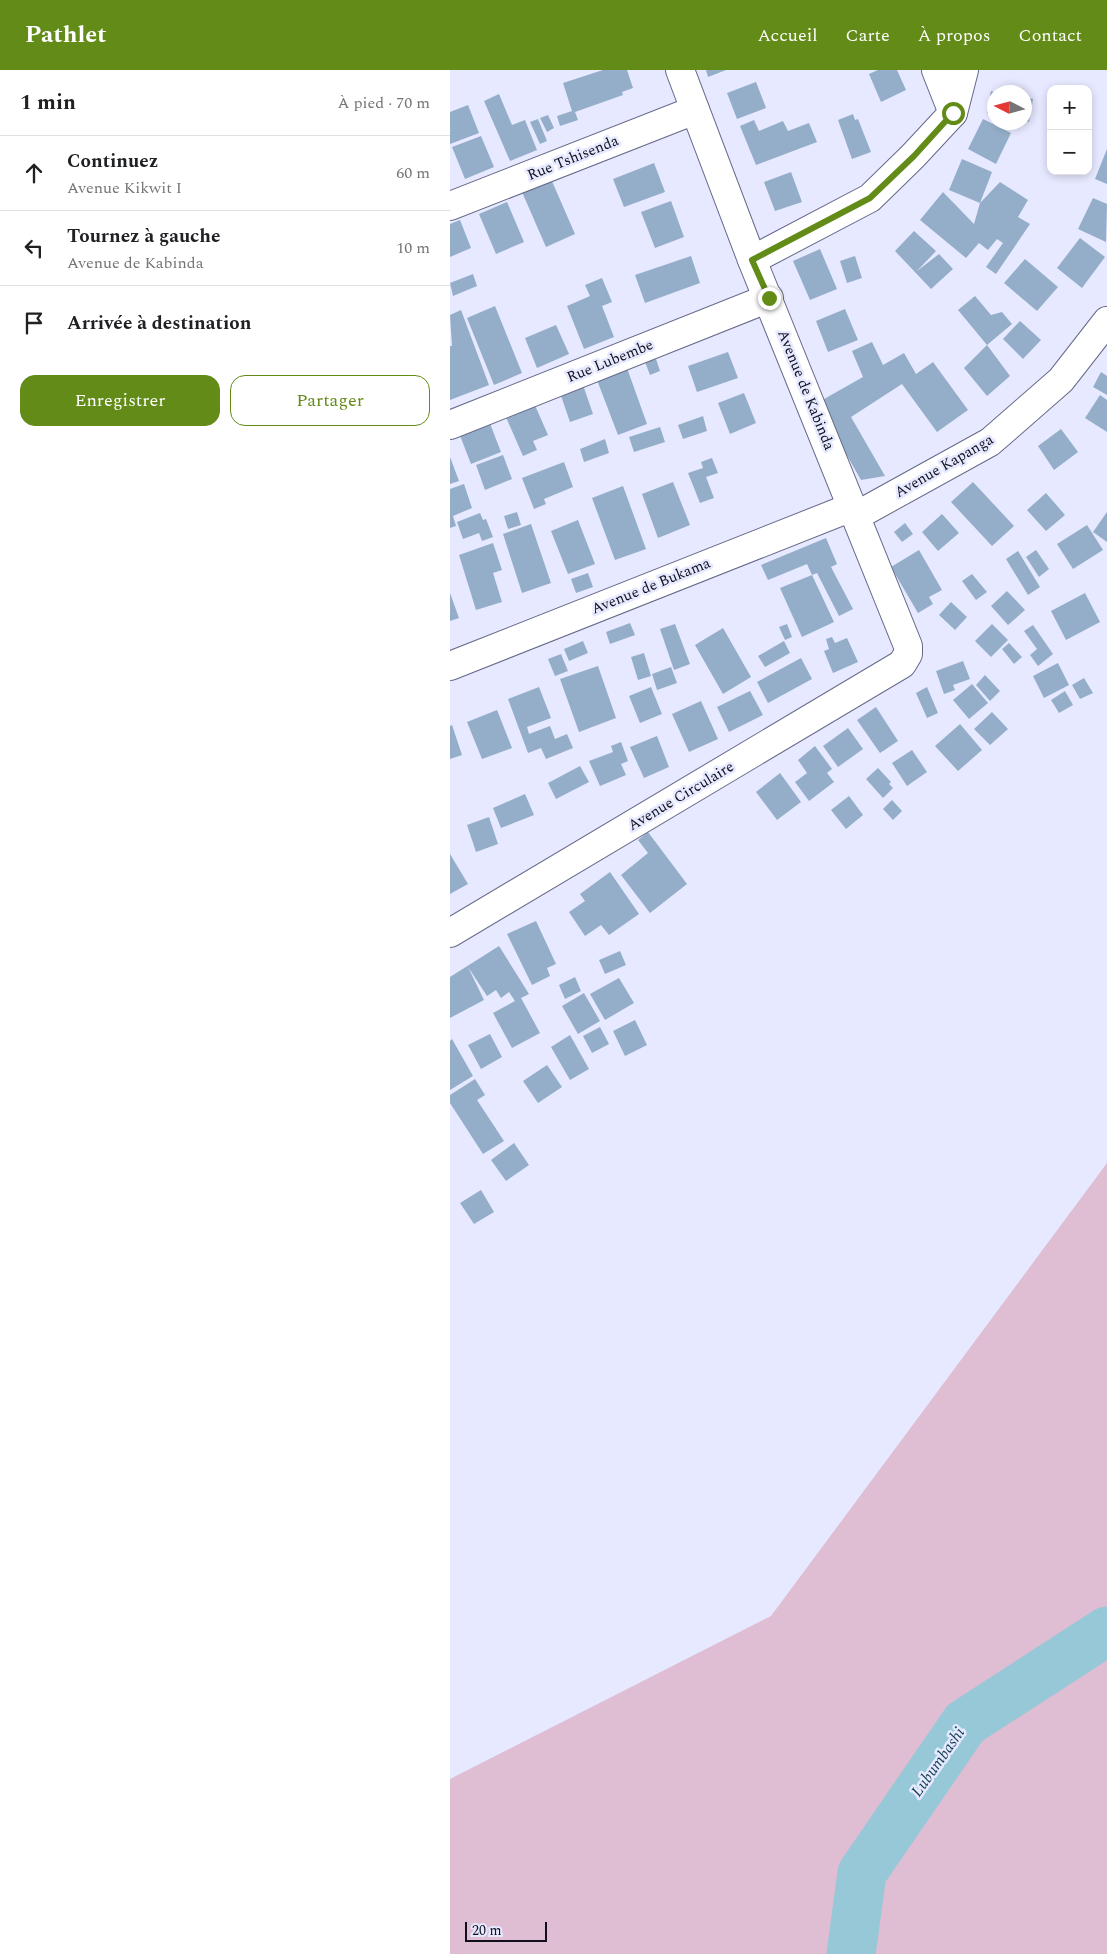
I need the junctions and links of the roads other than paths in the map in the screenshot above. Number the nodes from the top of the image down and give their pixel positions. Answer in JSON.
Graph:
{"nodes":[{"id":1,"x":680,"y":70,"type":"edge"},
{"id":2,"x":936,"y":70,"type":"edge"},
{"id":3,"x":964,"y":70,"type":"edge"},
{"id":4,"x":695,"y":110,"type":"junction"},
{"id":5,"x":953,"y":113,"type":"junction"},
{"id":6,"x":450,"y":206,"type":"edge"},
{"id":7,"x":752,"y":260,"type":"junction"},
{"id":8,"x":769,"y":298,"type":"junction"},
{"id":9,"x":1107,"y":321,"type":"edge"},
{"id":10,"x":450,"y":425,"type":"edge"},
{"id":11,"x":854,"y":511,"type":"junction"},
{"id":12,"x":908,"y":654,"type":"joint"},
{"id":13,"x":450,"y":666,"type":"edge"},
{"id":14,"x":450,"y":933,"type":"edge"}],
"edges":[{"from":1,"to":4,"type":"street","name":"Avenue de Kabinda"},
{"from":2,"to":5,"type":"street"},
{"from":3,"to":5,"type":"street"},
{"from":4,"to":6,"type":"street","name":"Rue Tshisenda"},
{"from":4,"to":7,"type":"street","name":"Avenue de Kabinda"},
{"from":5,"to":7,"type":"street"},
{"from":7,"to":8,"type":"street","name":"Avenue de Kabinda"},
{"from":8,"to":10,"type":"street","name":"Rue Lubembe"},
{"from":8,"to":11,"type":"street","name":"Avenue de Kabinda"},
{"from":9,"to":11,"type":"street","name":"Avenue Kapanga"},
{"from":11,"to":12,"type":"street","name":"Avenue de Kabinda"},
{"from":11,"to":13,"type":"street","name":"Avenue de Bukama"},
{"from":12,"to":14,"type":"street","name":"Avenue Circulaire"}]}
